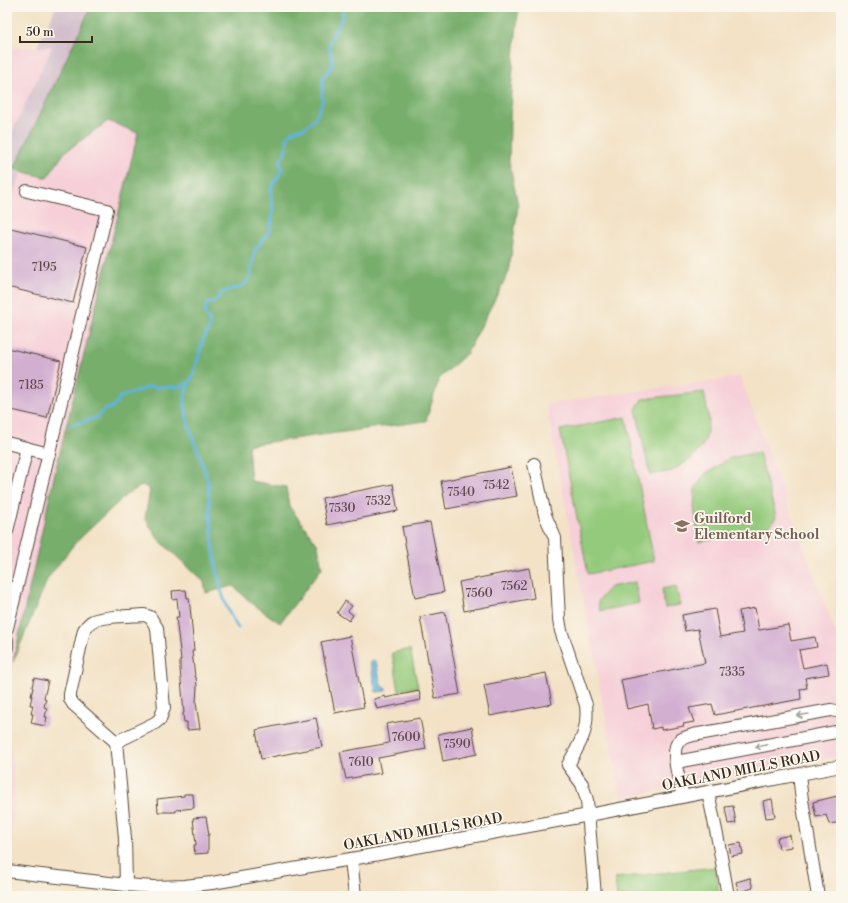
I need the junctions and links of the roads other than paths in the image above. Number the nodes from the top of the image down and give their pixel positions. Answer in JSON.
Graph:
{"nodes":[{"id":1,"x":27,"y":191,"type":"dead end"},
{"id":2,"x":7,"y":443,"type":"edge"},
{"id":3,"x":27,"y":448,"type":"junction"},
{"id":4,"x":49,"y":454,"type":"junction"},
{"id":5,"x":534,"y":464,"type":"dead end"},
{"id":6,"x":7,"y":531,"type":"edge"},
{"id":7,"x":7,"y":628,"type":"edge"},
{"id":8,"x":7,"y":640,"type":"edge"},
{"id":9,"x":7,"y":647,"type":"edge"},
{"id":10,"x":841,"y":712,"type":"edge"},
{"id":11,"x":841,"y":732,"type":"edge"},
{"id":12,"x":116,"y":742,"type":"junction"},
{"id":13,"x":676,"y":762,"type":"junction"},
{"id":14,"x":841,"y":766,"type":"edge"},
{"id":15,"x":799,"y":775,"type":"junction"},
{"id":16,"x":708,"y":792,"type":"junction"},
{"id":17,"x":682,"y":796,"type":"junction"},
{"id":18,"x":589,"y":815,"type":"junction"},
{"id":19,"x":351,"y":859,"type":"junction"},
{"id":20,"x":7,"y":871,"type":"edge"},
{"id":21,"x":126,"y":885,"type":"junction"},
{"id":22,"x":138,"y":891,"type":"edge"},
{"id":23,"x":355,"y":896,"type":"edge"},
{"id":24,"x":595,"y":896,"type":"edge"},
{"id":25,"x":728,"y":896,"type":"edge"},
{"id":26,"x":818,"y":896,"type":"edge"}],
"edges":[{"from":1,"to":4,"type":"street"},
{"from":2,"to":3,"type":"street"},
{"from":3,"to":4,"type":"street"},
{"from":3,"to":6,"type":"street"},
{"from":4,"to":7,"type":"street"},
{"from":5,"to":18,"type":"street"},
{"from":8,"to":9,"type":"street"},
{"from":10,"to":13,"type":"street","one_way":true},
{"from":11,"to":13,"type":"street","one_way":true},
{"from":12,"to":12,"type":"street"},
{"from":12,"to":21,"type":"street"},
{"from":13,"to":17,"type":"street"},
{"from":14,"to":15,"type":"street","name":"OAKLAND MILLS ROAD"},
{"from":15,"to":16,"type":"street","name":"OAKLAND MILLS ROAD"},
{"from":15,"to":26,"type":"street"},
{"from":16,"to":17,"type":"street","name":"OAKLAND MILLS ROAD"},
{"from":16,"to":25,"type":"street"},
{"from":17,"to":18,"type":"street","name":"OAKLAND MILLS ROAD"},
{"from":18,"to":19,"type":"street","name":"OAKLAND MILLS ROAD"},
{"from":18,"to":24,"type":"street"},
{"from":19,"to":22,"type":"street","name":"OAKLAND MILLS ROAD"},
{"from":19,"to":23,"type":"street"},
{"from":20,"to":21,"type":"street","name":"OAKLAND MILLS ROAD"},
{"from":21,"to":22,"type":"street","name":"OAKLAND MILLS ROAD"}]}
